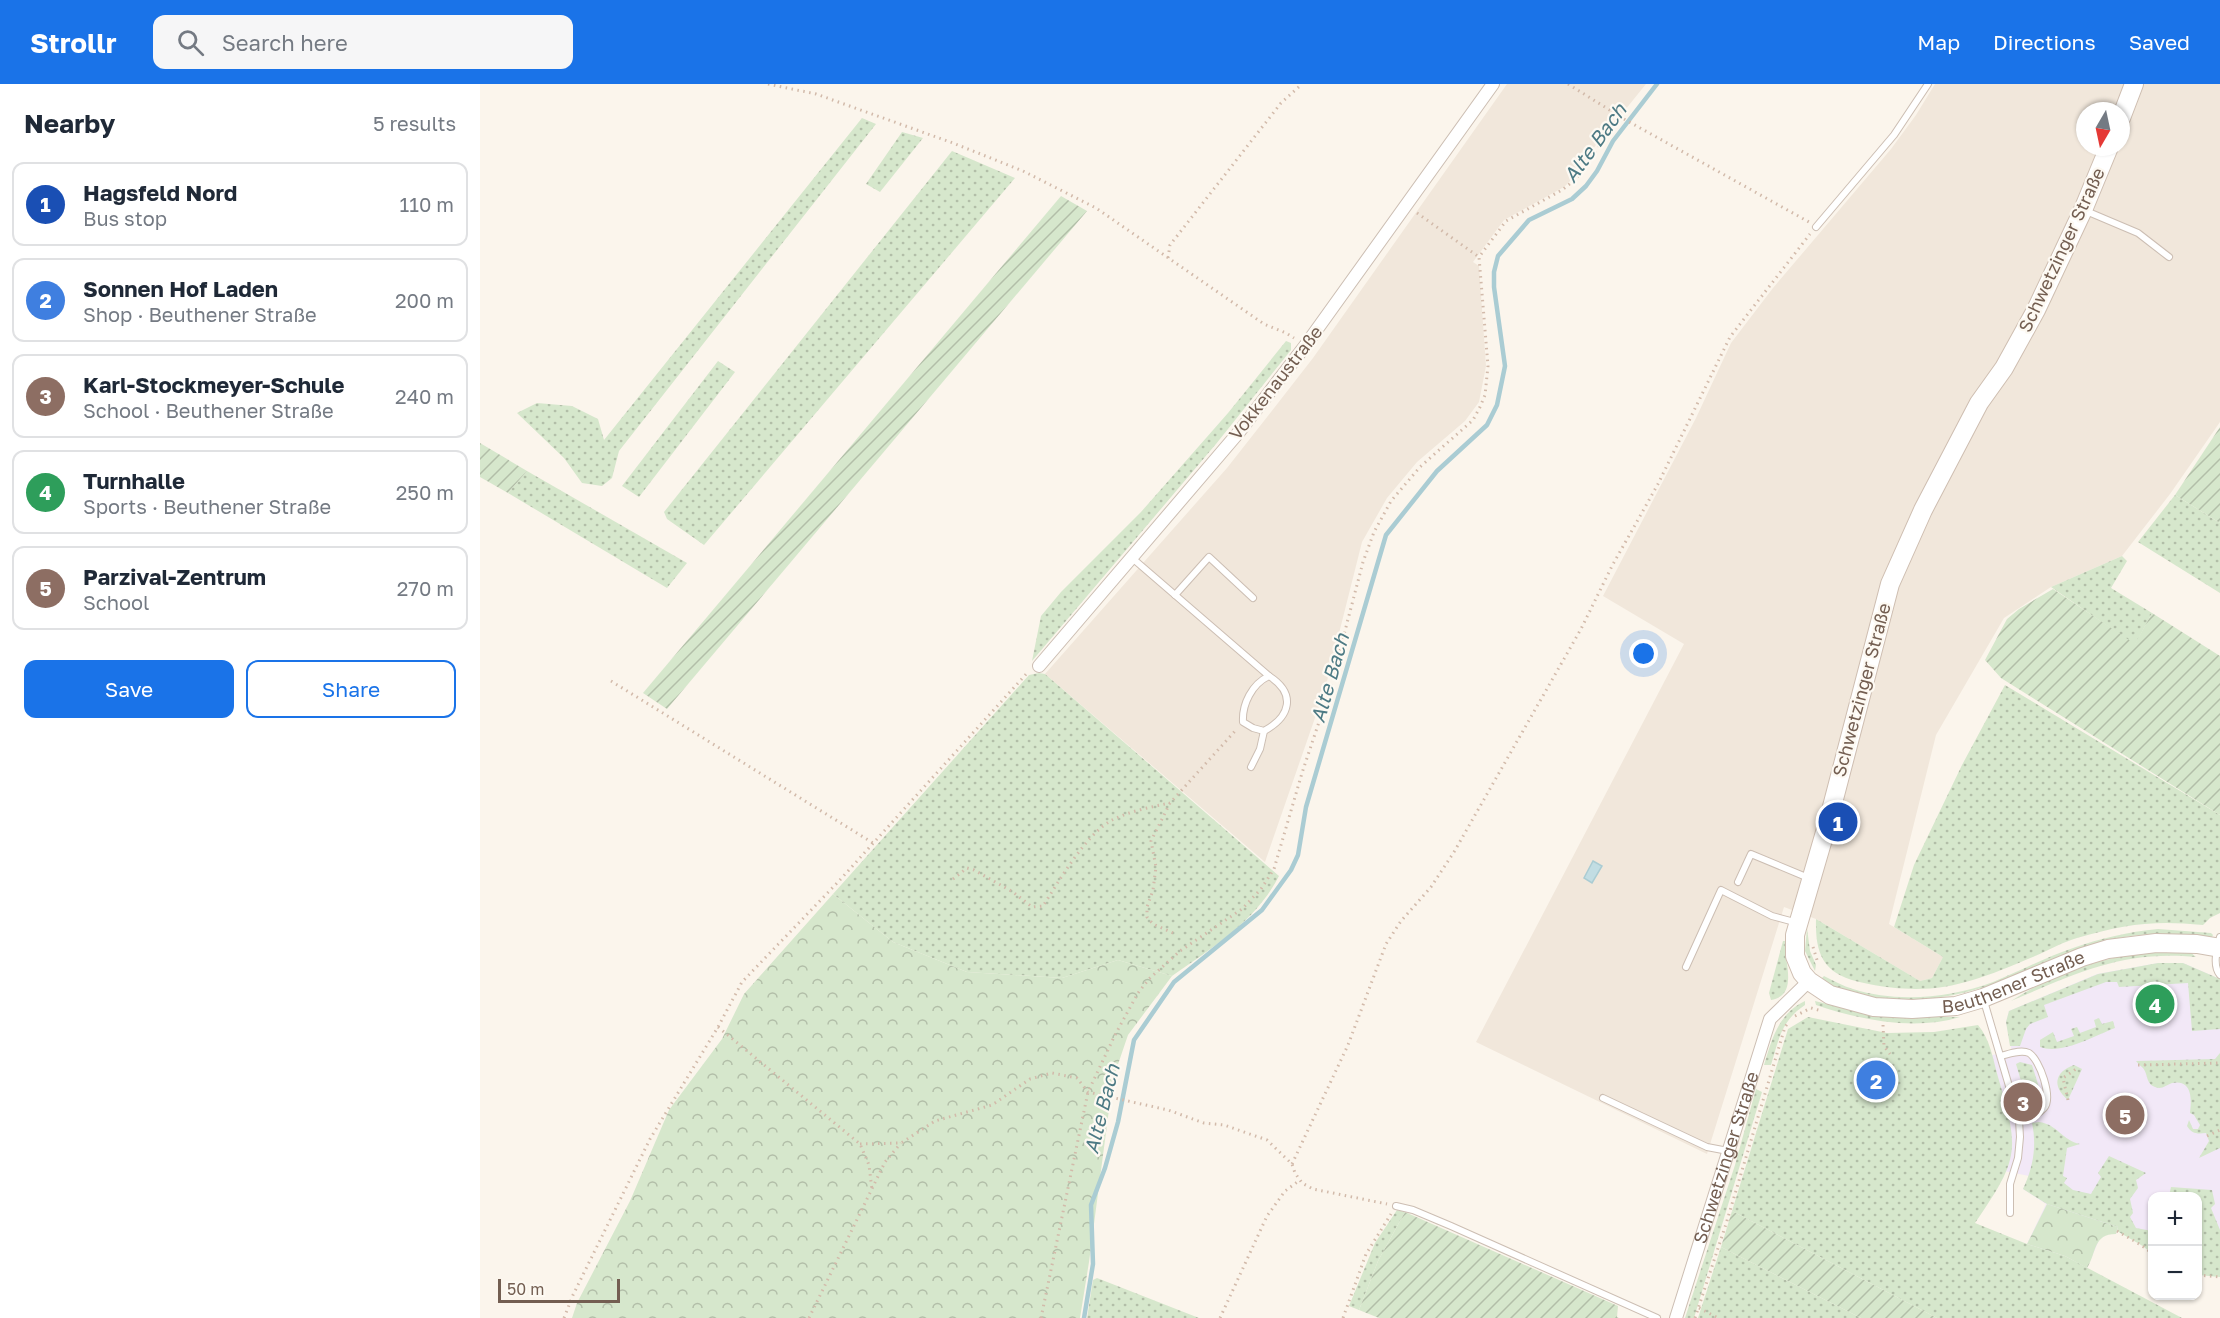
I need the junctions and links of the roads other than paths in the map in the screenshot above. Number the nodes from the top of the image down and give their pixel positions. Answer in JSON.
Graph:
{"nodes":[{"id":1,"x":1493,"y":84,"type":"edge"},
{"id":2,"x":1928,"y":84,"type":"edge"},
{"id":3,"x":2134,"y":84,"type":"edge"},
{"id":4,"x":2127,"y":102,"type":"edge"},
{"id":5,"x":2105,"y":156,"type":"edge"},
{"id":6,"x":2083,"y":210,"type":"junction"},
{"id":7,"x":1816,"y":227,"type":"road end"},
{"id":8,"x":2169,"y":257,"type":"dead end"},
{"id":9,"x":1131,"y":557,"type":"junction"},
{"id":10,"x":1175,"y":595,"type":"junction"},
{"id":11,"x":1253,"y":598,"type":"dead end"},
{"id":12,"x":1039,"y":666,"type":"road end"},
{"id":13,"x":1269,"y":676,"type":"junction"},
{"id":14,"x":1264,"y":731,"type":"junction"},
{"id":15,"x":1251,"y":767,"type":"dead end"},
{"id":16,"x":1811,"y":879,"type":"junction"},
{"id":17,"x":1738,"y":882,"type":"dead end"},
{"id":18,"x":1798,"y":923,"type":"junction"},
{"id":19,"x":2219,"y":944,"type":"edge"},
{"id":20,"x":1686,"y":967,"type":"dead end"},
{"id":21,"x":2220,"y":975,"type":"edge"},
{"id":22,"x":1809,"y":981,"type":"junction"},
{"id":23,"x":1983,"y":998,"type":"junction"},
{"id":24,"x":2001,"y":1056,"type":"junction"},
{"id":25,"x":1603,"y":1098,"type":"dead end"},
{"id":26,"x":2019,"y":1120,"type":"junction"},
{"id":27,"x":1728,"y":1151,"type":"junction"},
{"id":28,"x":1396,"y":1206,"type":"road end"},
{"id":29,"x":2010,"y":1214,"type":"dead end"},
{"id":30,"x":1657,"y":1318,"type":"edge"},
{"id":31,"x":1676,"y":1318,"type":"edge"}],
"edges":[{"from":1,"to":9,"type":"street","name":"Vokkenaustraße"},
{"from":2,"to":7,"type":"lane"},
{"from":3,"to":4,"type":"main road"},
{"from":5,"to":6,"type":"main road","name":"Schwetzinger Straße"},
{"from":6,"to":8,"type":"lane"},
{"from":6,"to":16,"type":"main road","name":"Schwetzinger Straße"},
{"from":9,"to":10,"type":"lane"},
{"from":9,"to":12,"type":"street","name":"Vokkenaustraße"},
{"from":10,"to":11,"type":"lane"},
{"from":10,"to":13,"type":"lane"},
{"from":13,"to":14,"type":"lane"},
{"from":13,"to":14,"type":"lane"},
{"from":14,"to":15,"type":"lane"},
{"from":16,"to":17,"type":"lane"},
{"from":16,"to":18,"type":"main road","name":"Schwetzinger Straße"},
{"from":18,"to":20,"type":"lane"},
{"from":18,"to":22,"type":"main road","name":"Schwetzinger Straße"},
{"from":19,"to":21,"type":"lane"},
{"from":19,"to":23,"type":"main road","name":"Beuthener Straße"},
{"from":22,"to":23,"type":"main road","name":"Beuthener Straße"},
{"from":22,"to":27,"type":"street","name":"Schwetzinger Straße"},
{"from":23,"to":24,"type":"lane"},
{"from":24,"to":26,"type":"lane"},
{"from":24,"to":26,"type":"lane"},
{"from":25,"to":27,"type":"lane"},
{"from":26,"to":29,"type":"lane"},
{"from":27,"to":31,"type":"street","name":"Schwetzinger Straße"},
{"from":28,"to":30,"type":"lane"}]}
